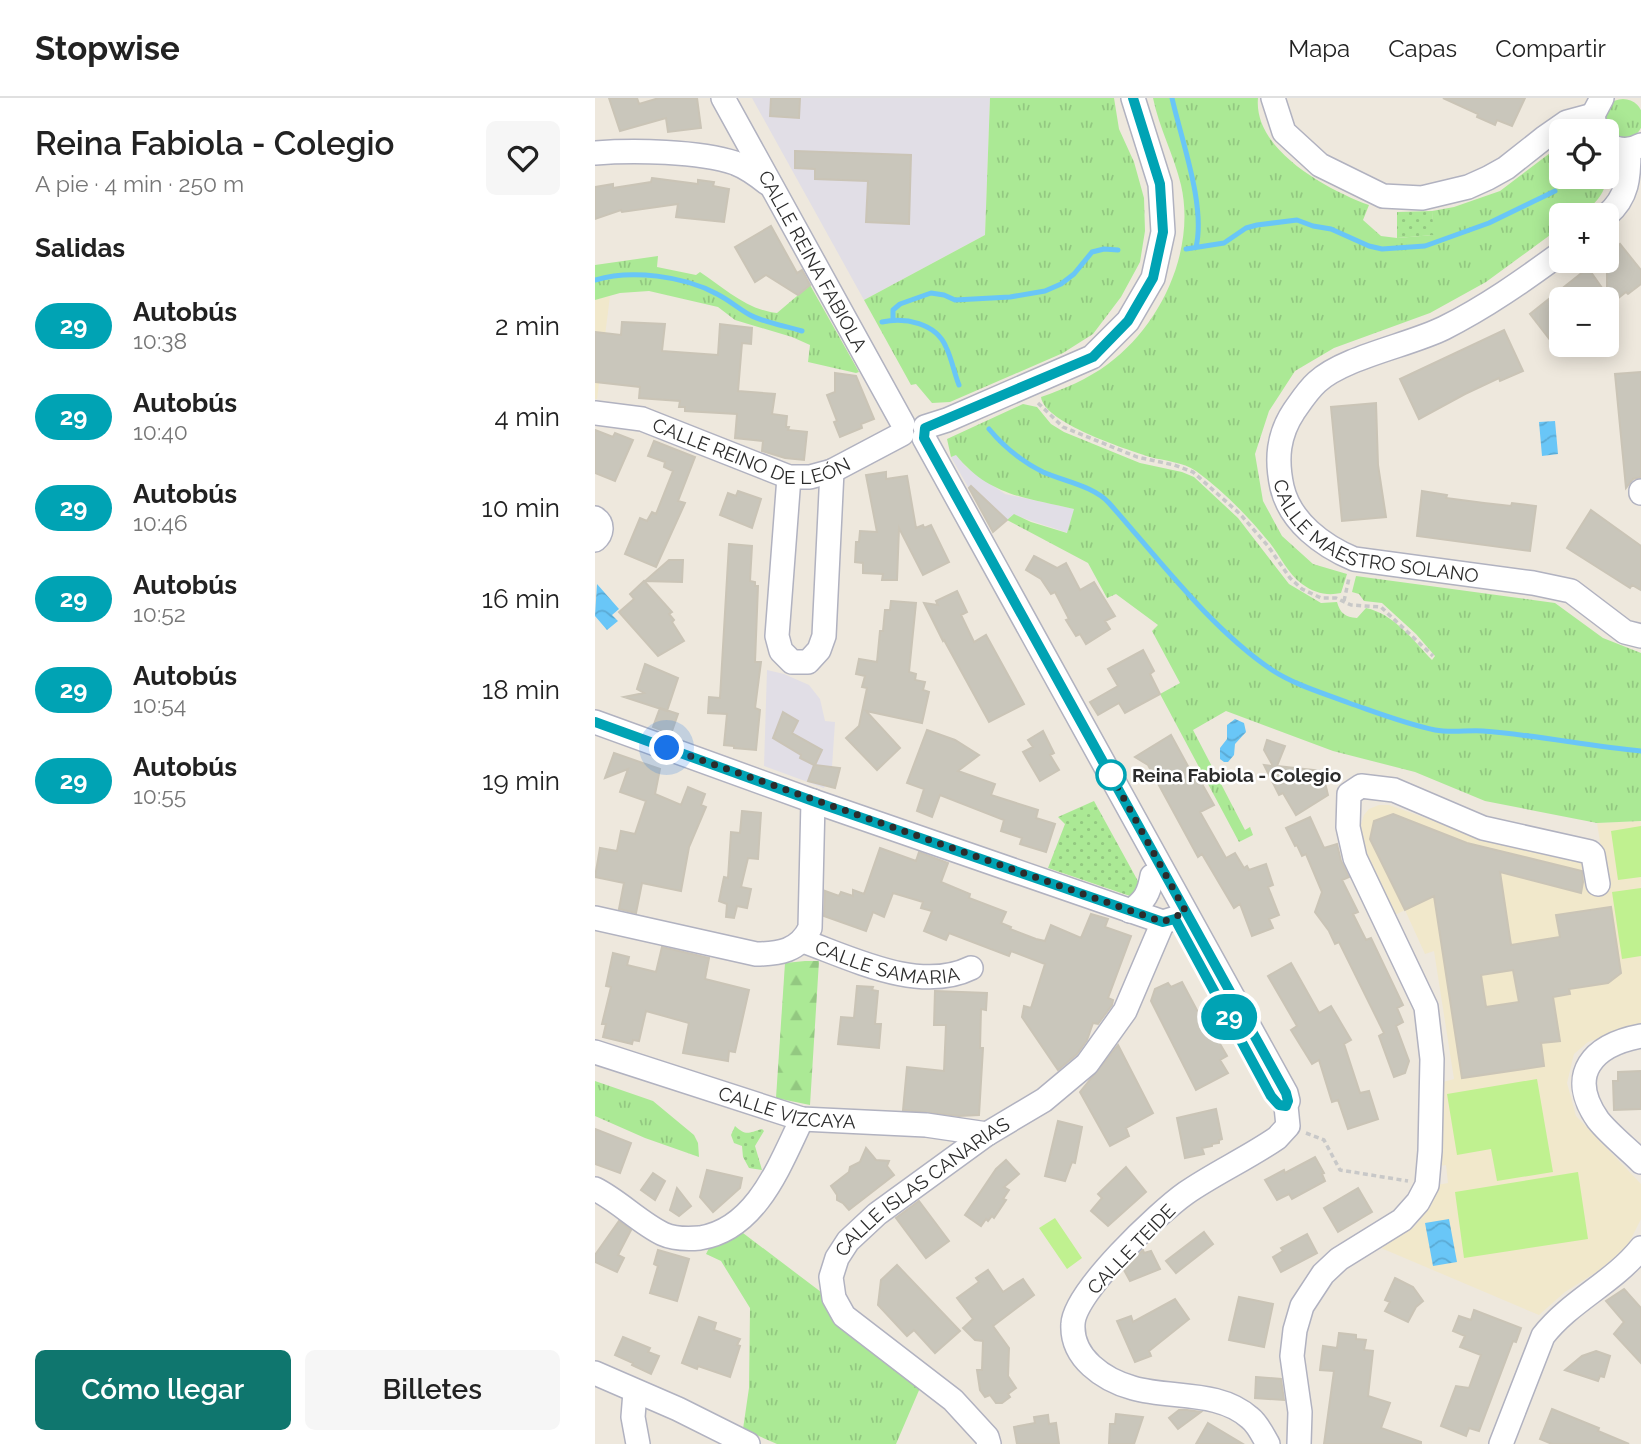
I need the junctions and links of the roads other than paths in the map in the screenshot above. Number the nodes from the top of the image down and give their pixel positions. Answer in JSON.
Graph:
{"nodes":[{"id":1,"x":723,"y":98,"type":"edge"},
{"id":2,"x":737,"y":98,"type":"edge"},
{"id":3,"x":1133,"y":98,"type":"edge"},
{"id":4,"x":1273,"y":98,"type":"edge"},
{"id":5,"x":1597,"y":115,"type":"edge"},
{"id":6,"x":746,"y":128,"type":"junction"},
{"id":7,"x":1635,"y":147,"type":"edge"},
{"id":8,"x":595,"y":153,"type":"edge"},
{"id":9,"x":714,"y":159,"type":"junction"},
{"id":10,"x":773,"y":189,"type":"junction"},
{"id":11,"x":1619,"y":205,"type":"edge"},
{"id":12,"x":1549,"y":262,"type":"edge"},
{"id":13,"x":595,"y":413,"type":"edge"},
{"id":14,"x":914,"y":431,"type":"junction"},
{"id":15,"x":832,"y":471,"type":"junction"},
{"id":16,"x":789,"y":477,"type":"junction"},
{"id":17,"x":595,"y":518,"type":"edge"},
{"id":18,"x":595,"y":540,"type":"edge"},
{"id":19,"x":1641,"y":636,"type":"edge"},
{"id":20,"x":595,"y":722,"type":"edge"},
{"id":21,"x":813,"y":801,"type":"junction"},
{"id":22,"x":1152,"y":876,"type":"junction"},
{"id":23,"x":1598,"y":884,"type":"dead end"},
{"id":24,"x":1130,"y":911,"type":"junction"},
{"id":25,"x":595,"y":918,"type":"edge"},
{"id":26,"x":1175,"y":918,"type":"junction"},
{"id":27,"x":803,"y":941,"type":"junction"},
{"id":28,"x":971,"y":968,"type":"dead end"},
{"id":29,"x":1641,"y":1036,"type":"edge"},
{"id":30,"x":595,"y":1052,"type":"edge"},
{"id":31,"x":1279,"y":1101,"type":"joint"},
{"id":32,"x":802,"y":1119,"type":"junction"},
{"id":33,"x":987,"y":1134,"type":"junction"},
{"id":34,"x":1641,"y":1162,"type":"edge"},
{"id":35,"x":595,"y":1189,"type":"edge"},
{"id":36,"x":1641,"y":1248,"type":"edge"},
{"id":37,"x":595,"y":1373,"type":"edge"},
{"id":38,"x":635,"y":1392,"type":"junction"},
{"id":39,"x":638,"y":1444,"type":"edge"},
{"id":40,"x":748,"y":1444,"type":"edge"},
{"id":41,"x":989,"y":1444,"type":"edge"},
{"id":42,"x":1268,"y":1444,"type":"edge"},
{"id":43,"x":1299,"y":1444,"type":"edge"},
{"id":44,"x":1501,"y":1444,"type":"edge"}],
"edges":[{"from":1,"to":6,"type":"street","name":"CALLE REINA FABIOLA"},
{"from":2,"to":6,"type":"street","name":"CALLE REINA FABIOLA"},
{"from":3,"to":14,"type":"street","name":"CALLE REINO DE LEÓN"},
{"from":4,"to":5,"type":"street"},
{"from":6,"to":9,"type":"street"},
{"from":6,"to":10,"type":"street","name":"CALLE REINA FABIOLA"},
{"from":6,"to":14,"type":"street","name":"CALLE REINA FABIOLA"},
{"from":7,"to":11,"type":"street"},
{"from":8,"to":9,"type":"street"},
{"from":9,"to":10,"type":"street"},
{"from":10,"to":14,"type":"street","name":"CALLE REINA FABIOLA"},
{"from":12,"to":19,"type":"street","name":"CALLE MAESTRO SOLANO"},
{"from":13,"to":16,"type":"street","name":"CALLE REINO DE LEÓN"},
{"from":14,"to":15,"type":"street","name":"CALLE REINO DE LEÓN"},
{"from":14,"to":22,"type":"street","name":"CALLE REINA FABIOLA"},
{"from":14,"to":26,"type":"street","name":"CALLE REINA FABIOLA"},
{"from":15,"to":16,"type":"street","name":"CALLE REINO DE LEÓN"},
{"from":15,"to":16,"type":"street"},
{"from":17,"to":18,"type":"street"},
{"from":20,"to":21,"type":"street"},
{"from":21,"to":24,"type":"street"},
{"from":21,"to":27,"type":"street"},
{"from":22,"to":24,"type":"street"},
{"from":22,"to":26,"type":"street","name":"CALLE REINA FABIOLA"},
{"from":23,"to":43,"type":"street"},
{"from":24,"to":26,"type":"street"},
{"from":25,"to":27,"type":"street"},
{"from":26,"to":31,"type":"street","name":"CALLE REINA FABIOLA"},
{"from":26,"to":33,"type":"street","name":"CALLE ISLAS CANARIAS"},
{"from":27,"to":28,"type":"street","name":"CALLE SAMARIA"},
{"from":29,"to":34,"type":"street"},
{"from":30,"to":32,"type":"street","name":"CALLE VIZCAYA"},
{"from":31,"to":42,"type":"street","name":"CALLE TEIDE"},
{"from":32,"to":33,"type":"street","name":"CALLE VIZCAYA"},
{"from":32,"to":35,"type":"street"},
{"from":33,"to":41,"type":"street","name":"CALLE ISLAS CANARIAS"},
{"from":36,"to":44,"type":"street"},
{"from":37,"to":38,"type":"street"},
{"from":38,"to":39,"type":"street"},
{"from":38,"to":40,"type":"street"}]}
